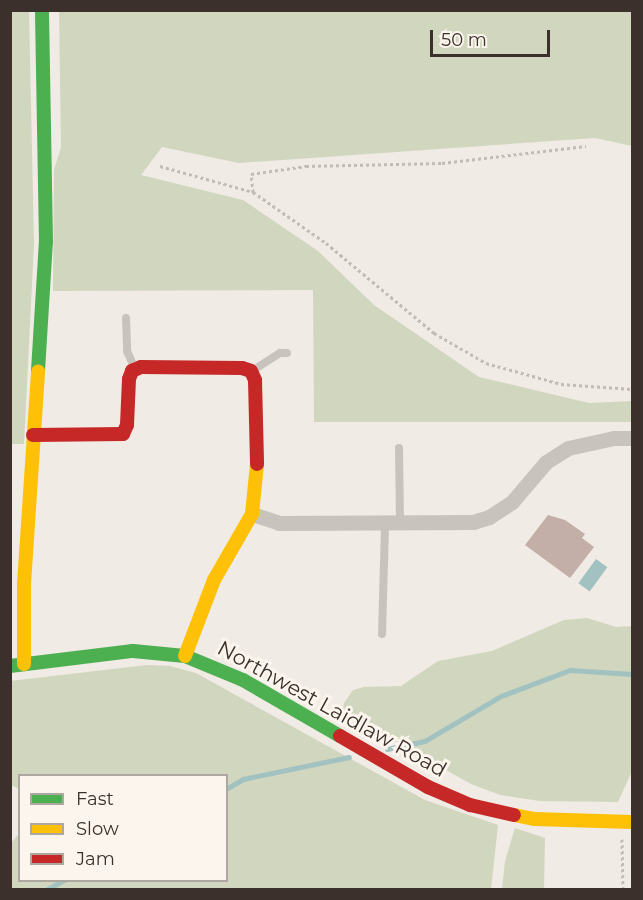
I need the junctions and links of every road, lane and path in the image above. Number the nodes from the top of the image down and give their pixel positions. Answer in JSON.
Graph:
{"nodes":[{"id":1,"x":42,"y":10,"type":"edge"},
{"id":2,"x":586,"y":146,"type":"dead end"},
{"id":3,"x":160,"y":166,"type":"dead end"},
{"id":4,"x":253,"y":192,"type":"junction"},
{"id":5,"x":126,"y":318,"type":"dead end"},
{"id":6,"x":287,"y":353,"type":"dead end"},
{"id":7,"x":135,"y":370,"type":"junction"},
{"id":8,"x":251,"y":371,"type":"junction"},
{"id":9,"x":633,"y":389,"type":"edge"},
{"id":10,"x":33,"y":435,"type":"junction"},
{"id":11,"x":633,"y":438,"type":"edge"},
{"id":12,"x":399,"y":448,"type":"dead end"},
{"id":13,"x":252,"y":514,"type":"junction"},
{"id":14,"x":393,"y":524,"type":"junction"},
{"id":15,"x":382,"y":634,"type":"dead end"},
{"id":16,"x":185,"y":657,"type":"junction"},
{"id":17,"x":17,"y":665,"type":"edge"},
{"id":18,"x":627,"y":822,"type":"edge"},
{"id":19,"x":623,"y":890,"type":"edge"}],
"edges":[{"from":1,"to":10,"type":"street"},
{"from":2,"to":4,"type":"path"},
{"from":3,"to":4,"type":"path"},
{"from":4,"to":9,"type":"path"},
{"from":5,"to":7,"type":"lane"},
{"from":6,"to":8,"type":"lane"},
{"from":7,"to":8,"type":"street"},
{"from":7,"to":10,"type":"street"},
{"from":8,"to":13,"type":"street"},
{"from":10,"to":17,"type":"street"},
{"from":11,"to":14,"type":"street"},
{"from":12,"to":14,"type":"lane"},
{"from":13,"to":14,"type":"street"},
{"from":13,"to":16,"type":"street"},
{"from":14,"to":15,"type":"lane"},
{"from":16,"to":17,"type":"street","name":"Northwest Laidlaw Road"},
{"from":16,"to":18,"type":"street","name":"Northwest Laidlaw Road"},
{"from":18,"to":19,"type":"path"}]}
